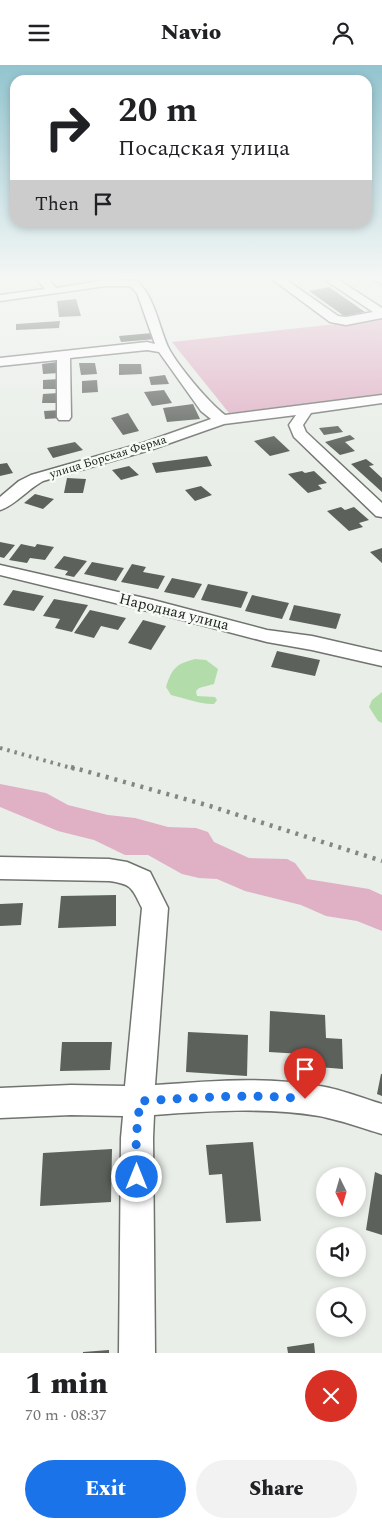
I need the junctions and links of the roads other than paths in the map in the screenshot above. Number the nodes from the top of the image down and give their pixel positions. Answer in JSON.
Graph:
{"nodes":[{"id":1,"x":159,"y":339,"type":"edge"},
{"id":2,"x":163,"y":349,"type":"junction"},
{"id":3,"x":63,"y":355,"type":"junction"},
{"id":4,"x":0,"y":362,"type":"edge"},
{"id":5,"x":382,"y":399,"type":"edge"},
{"id":6,"x":307,"y":408,"type":"junction"},
{"id":7,"x":64,"y":417,"type":"dead end"},
{"id":8,"x":222,"y":420,"type":"junction"},
{"id":9,"x":299,"y":435,"type":"junction"},
{"id":10,"x":0,"y":505,"type":"edge"},
{"id":11,"x":382,"y":512,"type":"edge"},
{"id":12,"x":0,"y":570,"type":"edge"},
{"id":13,"x":382,"y":659,"type":"edge"},
{"id":14,"x":0,"y":868,"type":"edge"},
{"id":15,"x":140,"y":1101,"type":"junction"},
{"id":16,"x":0,"y":1103,"type":"edge"},
{"id":17,"x":382,"y":1119,"type":"edge"},
{"id":18,"x":137,"y":1353,"type":"edge"}],
"edges":[{"from":1,"to":2,"type":"street"},
{"from":2,"to":3,"type":"street"},
{"from":2,"to":8,"type":"street"},
{"from":3,"to":4,"type":"street"},
{"from":3,"to":7,"type":"street"},
{"from":5,"to":6,"type":"street","name":"улица Борская Ферма"},
{"from":6,"to":8,"type":"street","name":"улица Борская Ферма"},
{"from":6,"to":9,"type":"street"},
{"from":8,"to":9,"type":"street"},
{"from":8,"to":10,"type":"street","name":"улица Борская Ферма"},
{"from":9,"to":11,"type":"street"},
{"from":12,"to":13,"type":"street","name":"Народная улица"},
{"from":14,"to":15,"type":"street"},
{"from":15,"to":16,"type":"street"},
{"from":15,"to":17,"type":"street"},
{"from":15,"to":18,"type":"street"}]}
